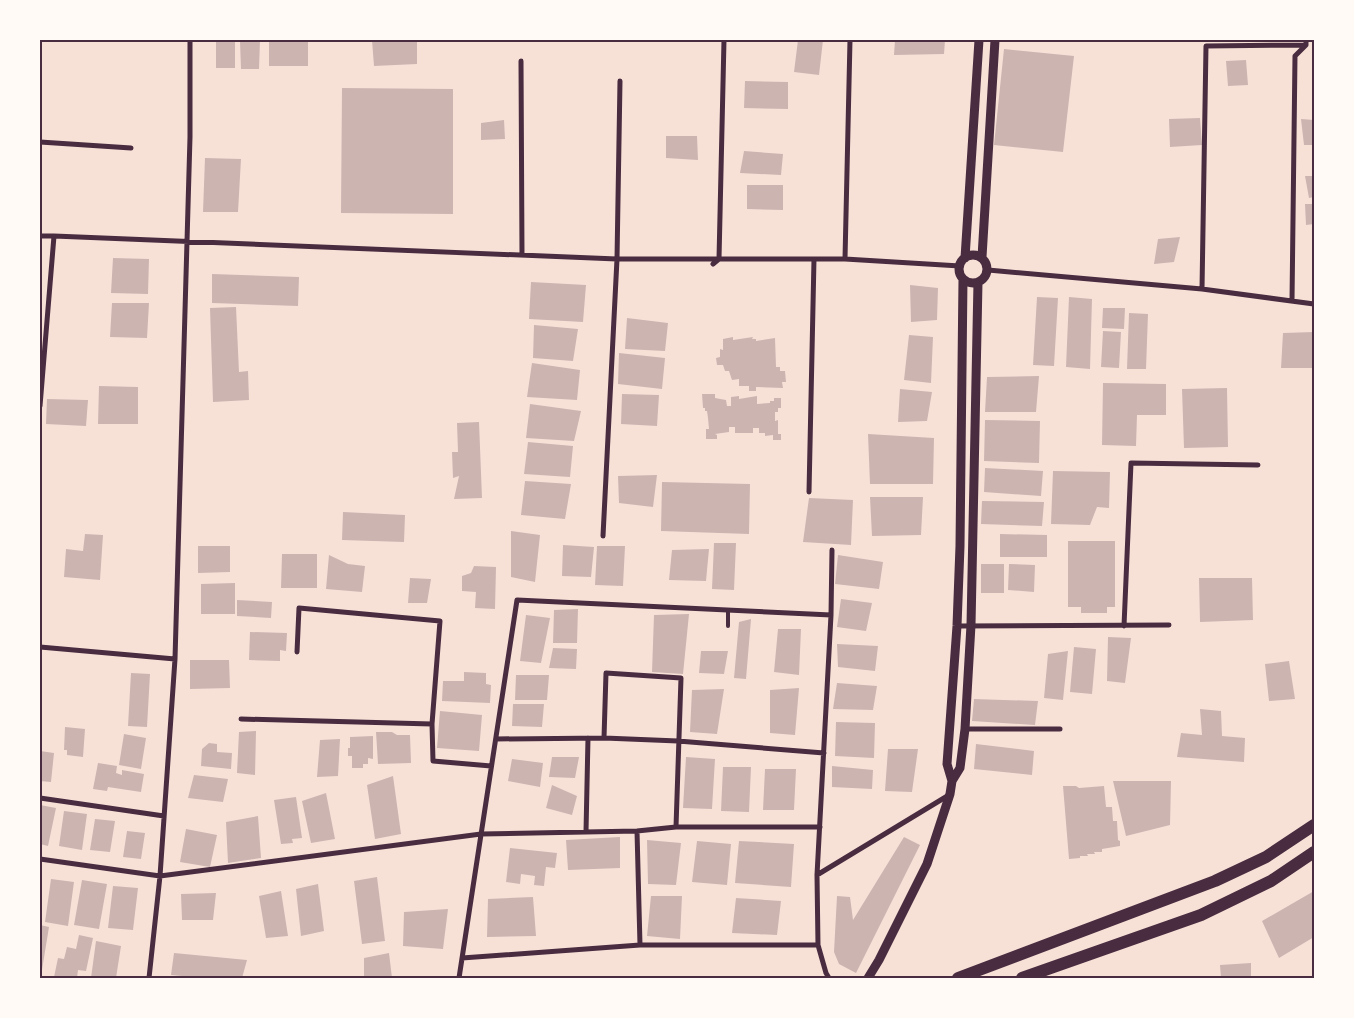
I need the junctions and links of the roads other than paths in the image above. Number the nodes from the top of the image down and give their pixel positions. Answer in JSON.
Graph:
{"nodes":[{"id":1,"x":190,"y":40,"type":"edge"},
{"id":2,"x":724,"y":40,"type":"edge"},
{"id":3,"x":850,"y":40,"type":"edge"},
{"id":4,"x":979,"y":40,"type":"edge"},
{"id":5,"x":995,"y":40,"type":"edge"},
{"id":6,"x":1306,"y":42,"type":"edge"},
{"id":7,"x":521,"y":61,"type":"dead end"},
{"id":8,"x":620,"y":81,"type":"dead end"},
{"id":9,"x":40,"y":142,"type":"edge"},
{"id":10,"x":131,"y":148,"type":"dead end"},
{"id":11,"x":40,"y":236,"type":"edge"},
{"id":12,"x":54,"y":236,"type":"junction"},
{"id":13,"x":187,"y":242,"type":"junction"},
{"id":14,"x":522,"y":255,"type":"junction"},
{"id":15,"x":982,"y":257,"type":"junction"},
{"id":16,"x":617,"y":259,"type":"junction"},
{"id":17,"x":719,"y":259,"type":"junction"},
{"id":18,"x":814,"y":259,"type":"junction"},
{"id":19,"x":845,"y":259,"type":"junction"},
{"id":20,"x":962,"y":262,"type":"junction"},
{"id":21,"x":714,"y":264,"type":"dead end"},
{"id":22,"x":988,"y":270,"type":"junction"},
{"id":23,"x":963,"y":279,"type":"junction"},
{"id":24,"x":978,"y":282,"type":"junction"},
{"id":25,"x":1202,"y":289,"type":"junction"},
{"id":26,"x":1292,"y":301,"type":"junction"},
{"id":27,"x":1314,"y":304,"type":"edge"},
{"id":28,"x":976,"y":369,"type":"junction"},
{"id":29,"x":963,"y":370,"type":"junction"},
{"id":30,"x":40,"y":406,"type":"edge"},
{"id":31,"x":1258,"y":465,"type":"dead end"},
{"id":32,"x":809,"y":492,"type":"dead end"},
{"id":33,"x":961,"y":505,"type":"junction"},
{"id":34,"x":974,"y":505,"type":"junction"},
{"id":35,"x":604,"y":536,"type":"dead end"},
{"id":36,"x":832,"y":550,"type":"dead end"},
{"id":37,"x":728,"y":610,"type":"junction"},
{"id":38,"x":831,"y":615,"type":"junction"},
{"id":39,"x":971,"y":625,"type":"junction"},
{"id":40,"x":1169,"y":625,"type":"dead end"},
{"id":41,"x":728,"y":626,"type":"dead end"},
{"id":42,"x":957,"y":626,"type":"junction"},
{"id":43,"x":1124,"y":626,"type":"junction"},
{"id":44,"x":40,"y":646,"type":"edge"},
{"id":45,"x":297,"y":652,"type":"dead end"},
{"id":46,"x":175,"y":659,"type":"junction"},
{"id":47,"x":241,"y":719,"type":"dead end"},
{"id":48,"x":432,"y":724,"type":"junction"},
{"id":49,"x":965,"y":729,"type":"junction"},
{"id":50,"x":1060,"y":729,"type":"dead end"},
{"id":51,"x":588,"y":738,"type":"junction"},
{"id":52,"x":604,"y":738,"type":"junction"},
{"id":53,"x":496,"y":739,"type":"junction"},
{"id":54,"x":678,"y":741,"type":"junction"},
{"id":55,"x":824,"y":753,"type":"junction"},
{"id":56,"x":491,"y":766,"type":"junction"},
{"id":57,"x":952,"y":781,"type":"junction"},
{"id":58,"x":950,"y":794,"type":"junction"},
{"id":59,"x":40,"y":798,"type":"edge"},
{"id":60,"x":164,"y":816,"type":"junction"},
{"id":61,"x":1314,"y":825,"type":"edge"},
{"id":62,"x":676,"y":827,"type":"junction"},
{"id":63,"x":820,"y":827,"type":"junction"},
{"id":64,"x":637,"y":831,"type":"junction"},
{"id":65,"x":586,"y":832,"type":"junction"},
{"id":66,"x":481,"y":834,"type":"junction"},
{"id":67,"x":1314,"y":852,"type":"edge"},
{"id":68,"x":40,"y":859,"type":"edge"},
{"id":69,"x":817,"y":874,"type":"junction"},
{"id":70,"x":160,"y":876,"type":"junction"},
{"id":71,"x":640,"y":945,"type":"junction"},
{"id":72,"x":818,"y":945,"type":"junction"},
{"id":73,"x":462,"y":958,"type":"junction"},
{"id":74,"x":827,"y":976,"type":"edge"},
{"id":75,"x":149,"y":978,"type":"edge"},
{"id":76,"x":459,"y":978,"type":"edge"},
{"id":77,"x":868,"y":978,"type":"edge"},
{"id":78,"x":958,"y":978,"type":"edge"},
{"id":79,"x":1022,"y":978,"type":"edge"}],
"edges":[{"from":1,"to":13,"type":"street"},
{"from":2,"to":17,"type":"street"},
{"from":3,"to":19,"type":"street"},
{"from":4,"to":20,"type":"street"},
{"from":5,"to":15,"type":"street"},
{"from":6,"to":25,"type":"street"},
{"from":6,"to":26,"type":"street"},
{"from":7,"to":14,"type":"street"},
{"from":8,"to":16,"type":"street"},
{"from":9,"to":10,"type":"street"},
{"from":11,"to":12,"type":"street"},
{"from":12,"to":13,"type":"street"},
{"from":12,"to":30,"type":"street"},
{"from":13,"to":14,"type":"street"},
{"from":13,"to":46,"type":"street"},
{"from":14,"to":16,"type":"street"},
{"from":15,"to":20,"type":"street"},
{"from":15,"to":22,"type":"street"},
{"from":16,"to":17,"type":"street"},
{"from":16,"to":35,"type":"street"},
{"from":17,"to":18,"type":"street"},
{"from":17,"to":21,"type":"street"},
{"from":18,"to":19,"type":"street"},
{"from":18,"to":32,"type":"street"},
{"from":19,"to":20,"type":"street"},
{"from":20,"to":23,"type":"street"},
{"from":22,"to":24,"type":"street"},
{"from":22,"to":25,"type":"street"},
{"from":23,"to":24,"type":"street"},
{"from":23,"to":29,"type":"street"},
{"from":24,"to":28,"type":"street"},
{"from":25,"to":26,"type":"street"},
{"from":26,"to":27,"type":"street"},
{"from":28,"to":29,"type":"street"},
{"from":28,"to":34,"type":"street"},
{"from":29,"to":33,"type":"street"},
{"from":31,"to":43,"type":"street"},
{"from":33,"to":34,"type":"street"},
{"from":33,"to":42,"type":"street"},
{"from":34,"to":39,"type":"street"},
{"from":36,"to":38,"type":"street"},
{"from":37,"to":38,"type":"street"},
{"from":37,"to":41,"type":"lane"},
{"from":37,"to":53,"type":"street"},
{"from":38,"to":55,"type":"street"},
{"from":39,"to":42,"type":"street"},
{"from":39,"to":43,"type":"street"},
{"from":39,"to":49,"type":"street"},
{"from":40,"to":43,"type":"street"},
{"from":42,"to":57,"type":"street"},
{"from":44,"to":46,"type":"street"},
{"from":45,"to":48,"type":"street"},
{"from":46,"to":60,"type":"street"},
{"from":47,"to":48,"type":"street"},
{"from":48,"to":56,"type":"street"},
{"from":49,"to":50,"type":"street"},
{"from":49,"to":57,"type":"street"},
{"from":51,"to":52,"type":"street"},
{"from":51,"to":53,"type":"street"},
{"from":51,"to":65,"type":"street"},
{"from":52,"to":54,"type":"street"},
{"from":52,"to":54,"type":"street"},
{"from":53,"to":56,"type":"street"},
{"from":54,"to":55,"type":"street"},
{"from":54,"to":62,"type":"street"},
{"from":55,"to":63,"type":"street"},
{"from":56,"to":66,"type":"street"},
{"from":57,"to":58,"type":"street"},
{"from":58,"to":69,"type":"street"},
{"from":58,"to":77,"type":"street"},
{"from":59,"to":60,"type":"street"},
{"from":60,"to":70,"type":"street"},
{"from":61,"to":78,"type":"highway"},
{"from":62,"to":63,"type":"street"},
{"from":62,"to":64,"type":"street"},
{"from":63,"to":69,"type":"street"},
{"from":64,"to":65,"type":"street"},
{"from":64,"to":71,"type":"street"},
{"from":65,"to":66,"type":"street"},
{"from":66,"to":70,"type":"street"},
{"from":66,"to":73,"type":"street"},
{"from":67,"to":79,"type":"highway"},
{"from":68,"to":70,"type":"street"},
{"from":69,"to":72,"type":"street"},
{"from":70,"to":75,"type":"street"},
{"from":71,"to":72,"type":"street"},
{"from":71,"to":73,"type":"street"},
{"from":72,"to":74,"type":"street"},
{"from":73,"to":76,"type":"street"}]}
